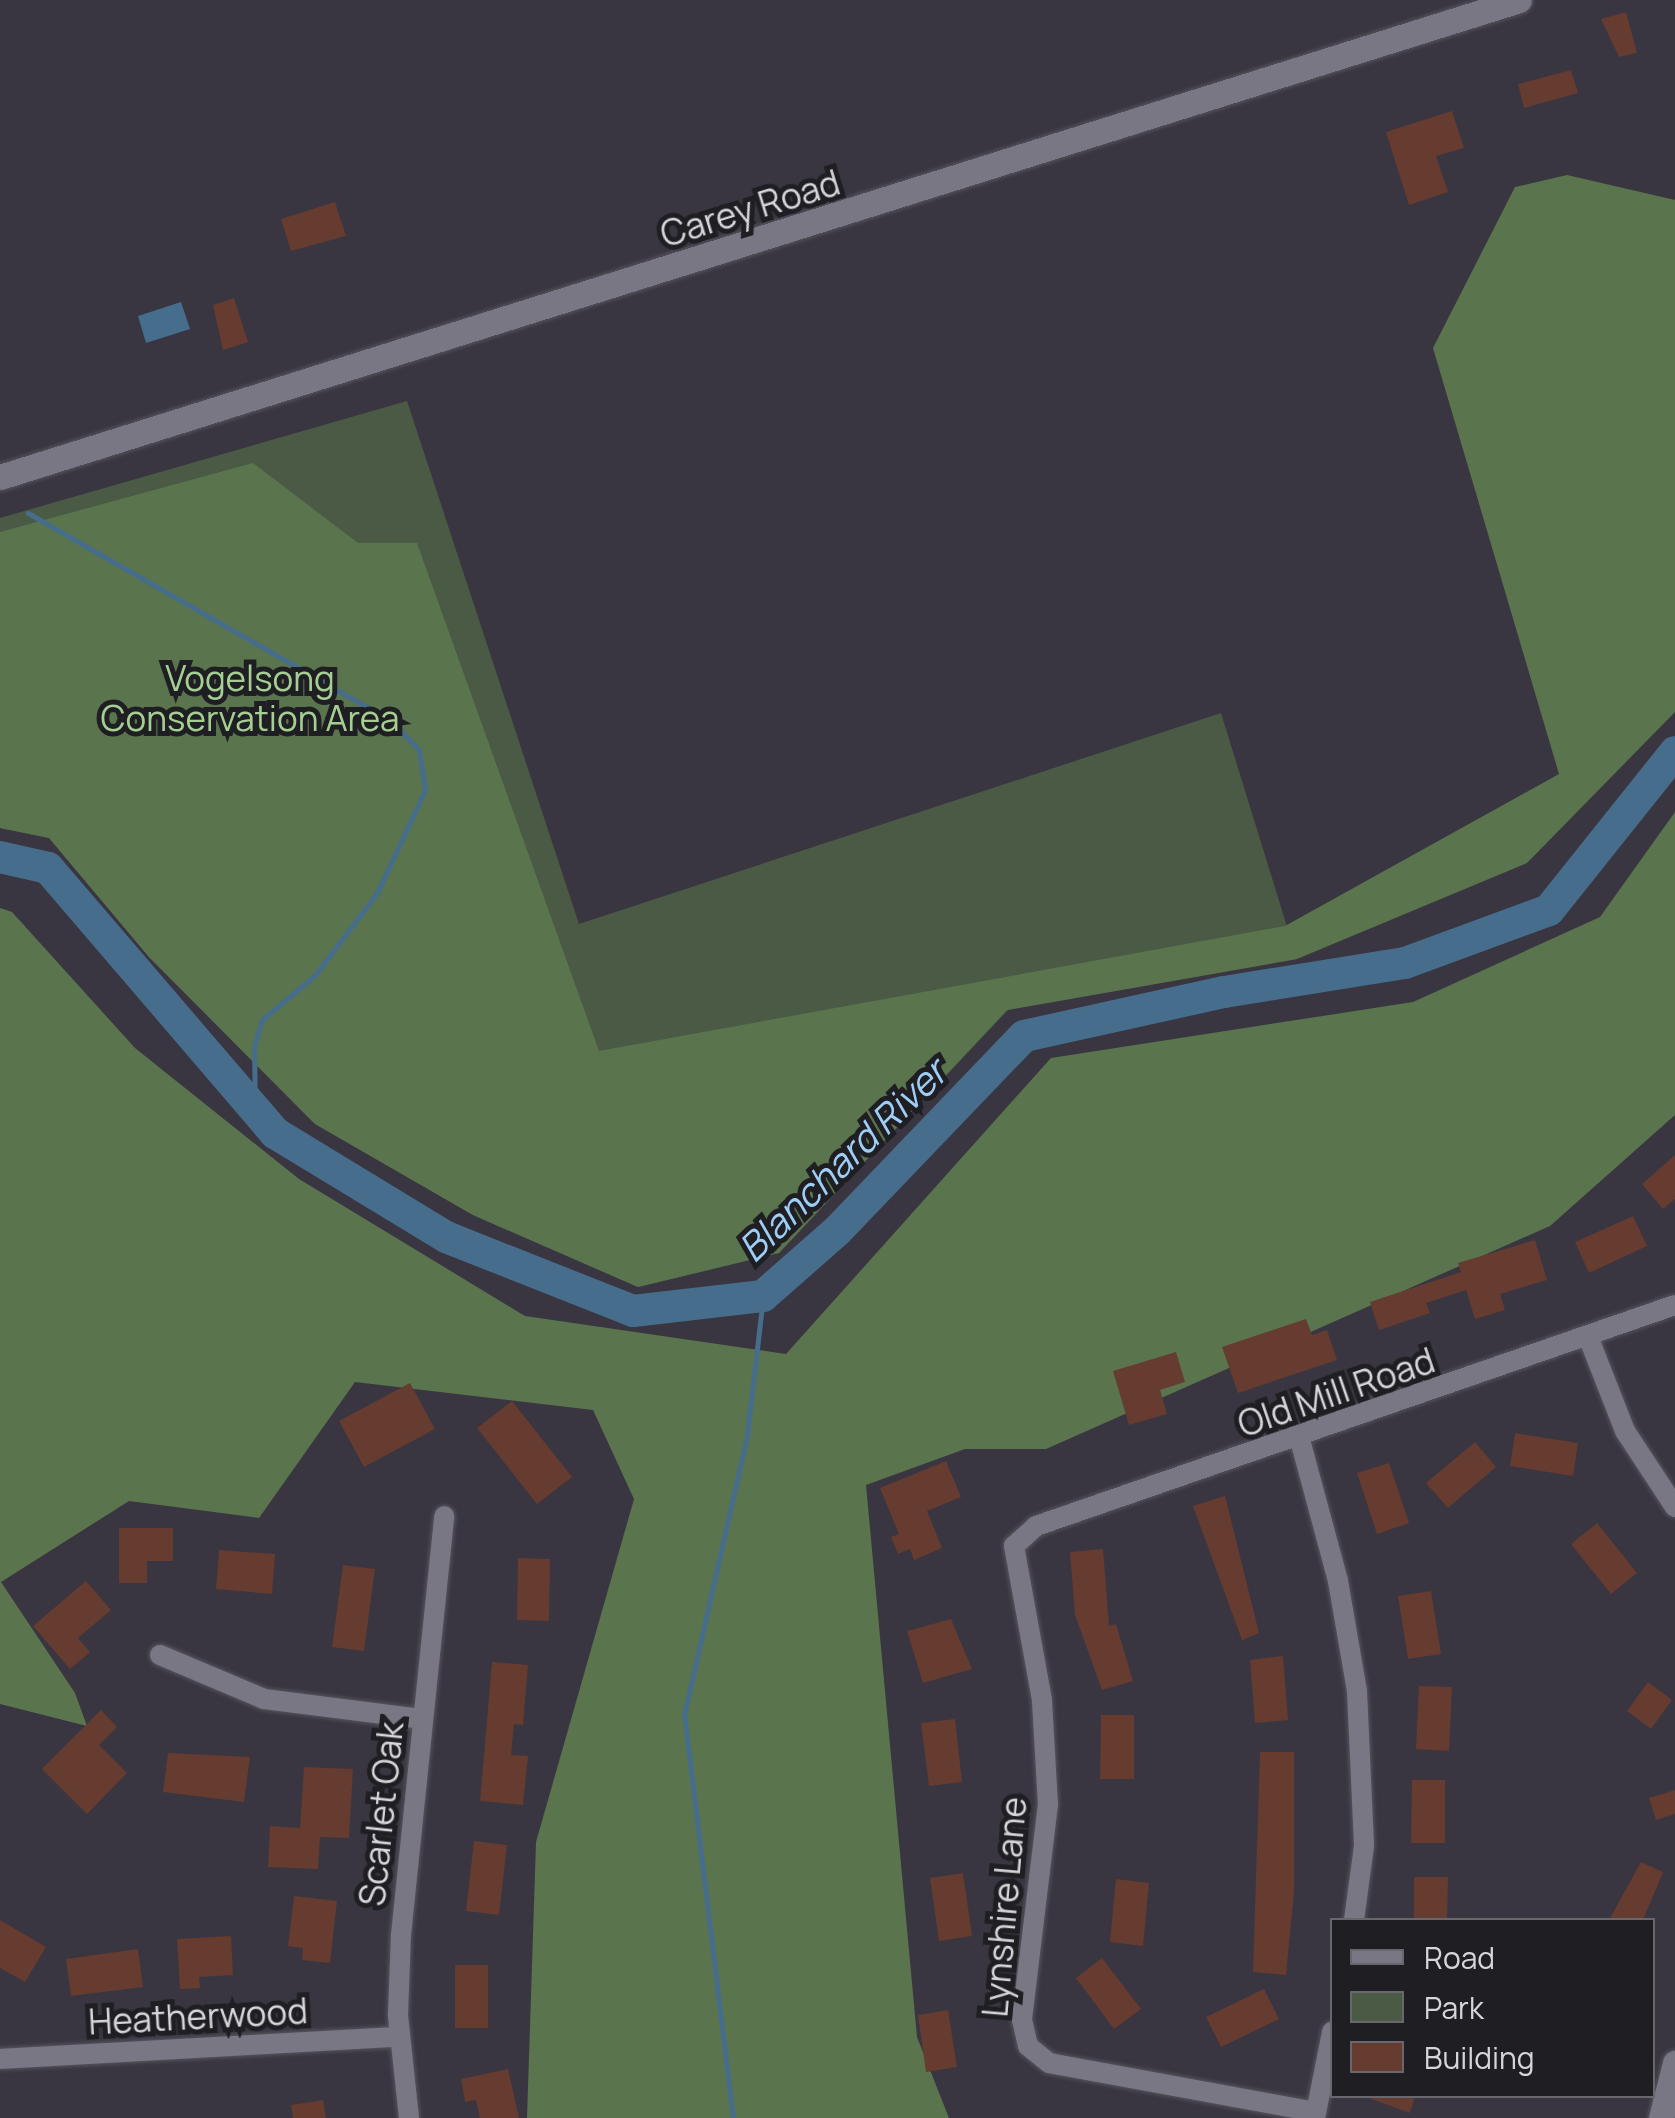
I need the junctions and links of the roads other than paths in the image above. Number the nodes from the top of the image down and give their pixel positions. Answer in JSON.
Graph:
{"nodes":[{"id":1,"x":1518,"y":0,"type":"edge"},
{"id":2,"x":0,"y":477,"type":"edge"},
{"id":3,"x":1675,"y":1305,"type":"edge"},
{"id":4,"x":1589,"y":1339,"type":"junction"},
{"id":5,"x":1300,"y":1440,"type":"junction"},
{"id":6,"x":1675,"y":1507,"type":"edge"},
{"id":7,"x":444,"y":1516,"type":"dead end"},
{"id":8,"x":1018,"y":1539,"type":"joint"},
{"id":9,"x":160,"y":1655,"type":"dead end"},
{"id":10,"x":423,"y":1720,"type":"junction"},
{"id":11,"x":1354,"y":1918,"type":"edge"},
{"id":12,"x":399,"y":2037,"type":"junction"},
{"id":13,"x":1330,"y":2042,"type":"edge"},
{"id":14,"x":0,"y":2060,"type":"edge"},
{"id":15,"x":1675,"y":2063,"type":"edge"},
{"id":16,"x":1316,"y":2115,"type":"edge"},
{"id":17,"x":410,"y":2118,"type":"edge"},
{"id":18,"x":1660,"y":2118,"type":"edge"}],
"edges":[{"from":1,"to":2,"type":"main road","name":"Carey Road"},
{"from":3,"to":4,"type":"street","name":"Old Mill Road"},
{"from":4,"to":5,"type":"street","name":"Old Mill Road"},
{"from":4,"to":6,"type":"street"},
{"from":5,"to":8,"type":"street","name":"Old Mill Road"},
{"from":5,"to":11,"type":"street"},
{"from":7,"to":10,"type":"street","name":"Scarlet Oak"},
{"from":8,"to":16,"type":"street","name":"Lynshire Lane"},
{"from":9,"to":10,"type":"street"},
{"from":10,"to":12,"type":"street","name":"Scarlet Oak"},
{"from":12,"to":14,"type":"street","name":"Heatherwood"},
{"from":12,"to":17,"type":"street","name":"Scarlet Oak"},
{"from":13,"to":16,"type":"street"},
{"from":15,"to":18,"type":"main road"}]}
